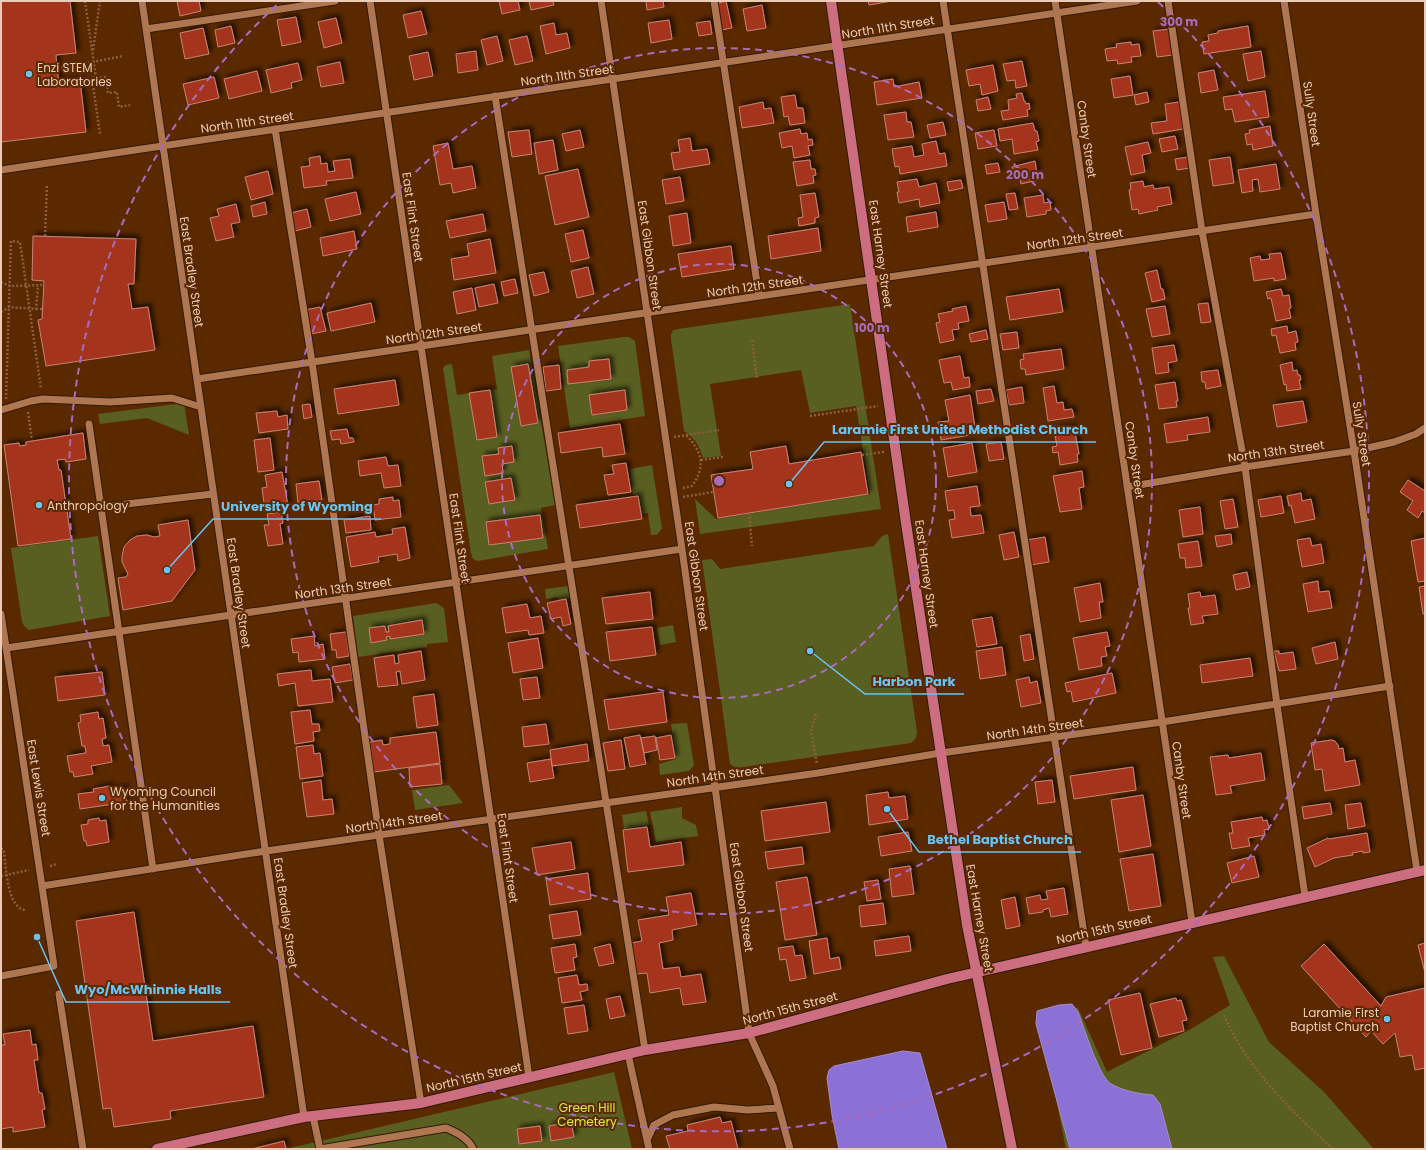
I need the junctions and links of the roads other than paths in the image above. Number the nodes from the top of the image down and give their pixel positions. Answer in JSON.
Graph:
{"nodes":[{"id":1,"x":142,"y":1,"type":"edge"},
{"id":2,"x":335,"y":1,"type":"edge"},
{"id":3,"x":370,"y":1,"type":"edge"},
{"id":4,"x":601,"y":1,"type":"edge"},
{"id":5,"x":714,"y":1,"type":"edge"},
{"id":6,"x":831,"y":1,"type":"edge"},
{"id":7,"x":943,"y":1,"type":"edge"},
{"id":8,"x":1055,"y":1,"type":"edge"},
{"id":9,"x":1136,"y":1,"type":"edge"},
{"id":10,"x":1168,"y":1,"type":"edge"},
{"id":11,"x":1284,"y":1,"type":"edge"},
{"id":12,"x":1057,"y":13,"type":"junction"},
{"id":13,"x":948,"y":29,"type":"junction"},
{"id":14,"x":146,"y":30,"type":"junction"},
{"id":15,"x":838,"y":46,"type":"junction"},
{"id":16,"x":723,"y":62,"type":"junction"},
{"id":17,"x":613,"y":79,"type":"junction"},
{"id":18,"x":496,"y":96,"type":"junction"},
{"id":19,"x":386,"y":113,"type":"junction"},
{"id":20,"x":274,"y":129,"type":"junction"},
{"id":21,"x":162,"y":146,"type":"junction"},
{"id":22,"x":1,"y":170,"type":"edge"},
{"id":23,"x":1316,"y":214,"type":"junction"},
{"id":24,"x":1202,"y":231,"type":"junction"},
{"id":25,"x":1092,"y":247,"type":"junction"},
{"id":26,"x":983,"y":263,"type":"junction"},
{"id":27,"x":872,"y":280,"type":"junction"},
{"id":28,"x":759,"y":296,"type":"junction"},
{"id":29,"x":647,"y":313,"type":"junction"},
{"id":30,"x":532,"y":330,"type":"junction"},
{"id":31,"x":421,"y":346,"type":"junction"},
{"id":32,"x":312,"y":362,"type":"junction"},
{"id":33,"x":197,"y":379,"type":"junction"},
{"id":34,"x":200,"y":407,"type":"junction"},
{"id":35,"x":3,"y":409,"type":"edge"},
{"id":36,"x":89,"y":424,"type":"dead end"},
{"id":37,"x":1425,"y":428,"type":"edge"},
{"id":38,"x":1354,"y":451,"type":"junction"},
{"id":39,"x":1244,"y":467,"type":"junction"},
{"id":40,"x":1127,"y":487,"type":"junction"},
{"id":41,"x":213,"y":494,"type":"junction"},
{"id":42,"x":109,"y":506,"type":"dead end"},
{"id":43,"x":682,"y":549,"type":"junction"},
{"id":44,"x":569,"y":566,"type":"junction"},
{"id":45,"x":456,"y":583,"type":"junction"},
{"id":46,"x":345,"y":598,"type":"junction"},
{"id":47,"x":1,"y":614,"type":"edge"},
{"id":48,"x":231,"y":616,"type":"junction"},
{"id":49,"x":119,"y":631,"type":"junction"},
{"id":50,"x":3,"y":637,"type":"edge"},
{"id":51,"x":6,"y":648,"type":"junction"},
{"id":52,"x":1390,"y":686,"type":"junction"},
{"id":53,"x":1276,"y":705,"type":"junction"},
{"id":54,"x":1162,"y":722,"type":"junction"},
{"id":55,"x":1054,"y":738,"type":"junction"},
{"id":56,"x":941,"y":754,"type":"junction"},
{"id":57,"x":716,"y":787,"type":"junction"},
{"id":58,"x":606,"y":802,"type":"junction"},
{"id":59,"x":491,"y":819,"type":"junction"},
{"id":60,"x":379,"y":835,"type":"junction"},
{"id":61,"x":266,"y":851,"type":"junction"},
{"id":62,"x":153,"y":869,"type":"junction"},
{"id":63,"x":1421,"y":871,"type":"edge"},
{"id":64,"x":42,"y":886,"type":"junction"},
{"id":65,"x":1305,"y":896,"type":"junction"},
{"id":66,"x":1192,"y":922,"type":"junction"},
{"id":67,"x":1086,"y":947,"type":"junction"},
{"id":68,"x":976,"y":972,"type":"junction"},
{"id":69,"x":1,"y":976,"type":"edge"},
{"id":70,"x":59,"y":994,"type":"dead end"},
{"id":71,"x":749,"y":1032,"type":"junction"},
{"id":72,"x":645,"y":1050,"type":"junction"},
{"id":73,"x":628,"y":1054,"type":"junction"},
{"id":74,"x":529,"y":1077,"type":"junction"},
{"id":75,"x":421,"y":1103,"type":"junction"},
{"id":76,"x":779,"y":1108,"type":"junction"},
{"id":77,"x":309,"y":1116,"type":"junction"},
{"id":78,"x":647,"y":1140,"type":"junction"},
{"id":79,"x":83,"y":1149,"type":"edge"},
{"id":80,"x":156,"y":1149,"type":"edge"},
{"id":81,"x":320,"y":1149,"type":"edge"},
{"id":82,"x":473,"y":1149,"type":"edge"},
{"id":83,"x":649,"y":1149,"type":"edge"},
{"id":84,"x":790,"y":1149,"type":"edge"},
{"id":85,"x":1012,"y":1149,"type":"edge"}],
"edges":[{"from":1,"to":14,"type":"street","name":"East Bradley Street"},
{"from":2,"to":14,"type":"street"},
{"from":3,"to":19,"type":"street","name":"East Flint Street"},
{"from":4,"to":17,"type":"street","name":"East Gibbon Street"},
{"from":5,"to":16,"type":"street"},
{"from":6,"to":15,"type":"main road","name":"East Harney Street"},
{"from":7,"to":13,"type":"street"},
{"from":8,"to":12,"type":"street","name":"Canby Street"},
{"from":9,"to":12,"type":"street","name":"North 11th Street"},
{"from":10,"to":24,"type":"street"},
{"from":11,"to":23,"type":"street","name":"Sully Street"},
{"from":12,"to":13,"type":"street","name":"North 11th Street"},
{"from":12,"to":25,"type":"street","name":"Canby Street"},
{"from":13,"to":15,"type":"street","name":"North 11th Street"},
{"from":13,"to":26,"type":"street"},
{"from":14,"to":21,"type":"street","name":"East Bradley Street"},
{"from":15,"to":16,"type":"street","name":"North 11th Street"},
{"from":15,"to":27,"type":"main road","name":"East Harney Street"},
{"from":16,"to":17,"type":"street","name":"North 11th Street"},
{"from":16,"to":28,"type":"street"},
{"from":17,"to":18,"type":"street","name":"North 11th Street"},
{"from":17,"to":29,"type":"street","name":"East Gibbon Street"},
{"from":18,"to":19,"type":"street","name":"North 11th Street"},
{"from":18,"to":30,"type":"street"},
{"from":19,"to":20,"type":"street","name":"North 11th Street"},
{"from":19,"to":31,"type":"street","name":"East Flint Street"},
{"from":20,"to":21,"type":"street","name":"North 11th Street"},
{"from":20,"to":32,"type":"street"},
{"from":21,"to":22,"type":"street","name":"North 11th Street"},
{"from":21,"to":33,"type":"street","name":"East Bradley Street"},
{"from":23,"to":24,"type":"street","name":"North 12th Street"},
{"from":23,"to":38,"type":"street","name":"Sully Street"},
{"from":24,"to":25,"type":"street","name":"North 12th Street"},
{"from":24,"to":39,"type":"street"},
{"from":25,"to":26,"type":"street","name":"North 12th Street"},
{"from":25,"to":40,"type":"street","name":"Canby Street"},
{"from":26,"to":27,"type":"street","name":"North 12th Street"},
{"from":26,"to":55,"type":"street"},
{"from":27,"to":28,"type":"street","name":"North 12th Street"},
{"from":27,"to":56,"type":"main road","name":"East Harney Street"},
{"from":28,"to":29,"type":"street","name":"North 12th Street"},
{"from":29,"to":30,"type":"street","name":"North 12th Street"},
{"from":29,"to":43,"type":"street","name":"East Gibbon Street"},
{"from":30,"to":31,"type":"street","name":"North 12th Street"},
{"from":30,"to":44,"type":"street"},
{"from":31,"to":32,"type":"street","name":"North 12th Street"},
{"from":31,"to":45,"type":"street","name":"East Flint Street"},
{"from":32,"to":33,"type":"street","name":"North 12th Street"},
{"from":32,"to":46,"type":"street"},
{"from":33,"to":34,"type":"street","name":"East Bradley Street"},
{"from":34,"to":35,"type":"street"},
{"from":34,"to":41,"type":"street","name":"East Bradley Street"},
{"from":36,"to":49,"type":"street"},
{"from":37,"to":38,"type":"street","name":"North 13th Street"},
{"from":38,"to":39,"type":"street","name":"North 13th Street"},
{"from":38,"to":52,"type":"street","name":"Sully Street"},
{"from":39,"to":40,"type":"street","name":"North 13th Street"},
{"from":39,"to":53,"type":"street"},
{"from":40,"to":54,"type":"street","name":"Canby Street"},
{"from":41,"to":42,"type":"street"},
{"from":41,"to":48,"type":"street","name":"East Bradley Street"},
{"from":43,"to":44,"type":"street","name":"North 13th Street"},
{"from":43,"to":57,"type":"street","name":"East Gibbon Street"},
{"from":44,"to":45,"type":"street","name":"North 13th Street"},
{"from":44,"to":58,"type":"street"},
{"from":45,"to":46,"type":"street","name":"North 13th Street"},
{"from":45,"to":59,"type":"street","name":"East Flint Street"},
{"from":46,"to":48,"type":"street","name":"North 13th Street"},
{"from":46,"to":60,"type":"street"},
{"from":47,"to":50,"type":"street","name":"East Lewis Street"},
{"from":48,"to":49,"type":"street","name":"North 13th Street"},
{"from":48,"to":61,"type":"street","name":"East Bradley Street"},
{"from":49,"to":51,"type":"street","name":"North 13th Street"},
{"from":49,"to":62,"type":"street"},
{"from":50,"to":51,"type":"street","name":"East Lewis Street"},
{"from":51,"to":64,"type":"street","name":"East Lewis Street"},
{"from":52,"to":53,"type":"street","name":"North 14th Street"},
{"from":52,"to":63,"type":"street","name":"Sully Street"},
{"from":53,"to":54,"type":"street","name":"North 14th Street"},
{"from":53,"to":65,"type":"street"},
{"from":54,"to":55,"type":"street","name":"North 14th Street"},
{"from":54,"to":66,"type":"street","name":"Canby Street"},
{"from":55,"to":56,"type":"street","name":"North 14th Street"},
{"from":55,"to":67,"type":"street"},
{"from":56,"to":57,"type":"street","name":"North 14th Street"},
{"from":56,"to":68,"type":"main road","name":"East Harney Street"},
{"from":57,"to":58,"type":"street","name":"North 14th Street"},
{"from":57,"to":71,"type":"street","name":"East Gibbon Street"},
{"from":58,"to":59,"type":"street","name":"North 14th Street"},
{"from":58,"to":72,"type":"street"},
{"from":59,"to":60,"type":"street","name":"North 14th Street"},
{"from":59,"to":74,"type":"street","name":"East Flint Street"},
{"from":60,"to":61,"type":"street","name":"North 14th Street"},
{"from":60,"to":75,"type":"street"},
{"from":61,"to":62,"type":"street","name":"North 14th Street"},
{"from":61,"to":77,"type":"street","name":"East Bradley Street"},
{"from":62,"to":64,"type":"street","name":"North 14th Street"},
{"from":63,"to":65,"type":"main road","name":"North 15th Street"},
{"from":64,"to":69,"type":"street","name":"East Lewis Street"},
{"from":65,"to":66,"type":"main road","name":"North 15th Street"},
{"from":66,"to":67,"type":"main road","name":"North 15th Street"},
{"from":67,"to":68,"type":"main road","name":"North 15th Street"},
{"from":68,"to":71,"type":"main road","name":"North 15th Street"},
{"from":68,"to":85,"type":"main road","name":"East Harney Street"},
{"from":70,"to":79,"type":"street"},
{"from":71,"to":72,"type":"main road","name":"North 15th Street"},
{"from":71,"to":76,"type":"street","name":"East Gibbon Street"},
{"from":72,"to":73,"type":"main road","name":"North 15th Street"},
{"from":73,"to":74,"type":"main road","name":"North 15th Street"},
{"from":73,"to":78,"type":"street"},
{"from":74,"to":75,"type":"main road","name":"North 15th Street"},
{"from":75,"to":77,"type":"main road","name":"North 15th Street"},
{"from":76,"to":78,"type":"street"},
{"from":76,"to":84,"type":"street","name":"East Gibbon Street"},
{"from":77,"to":80,"type":"main road","name":"North 15th Street"},
{"from":77,"to":81,"type":"street","name":"East Bradley Street"},
{"from":78,"to":83,"type":"street"},
{"from":81,"to":82,"type":"street"}]}
